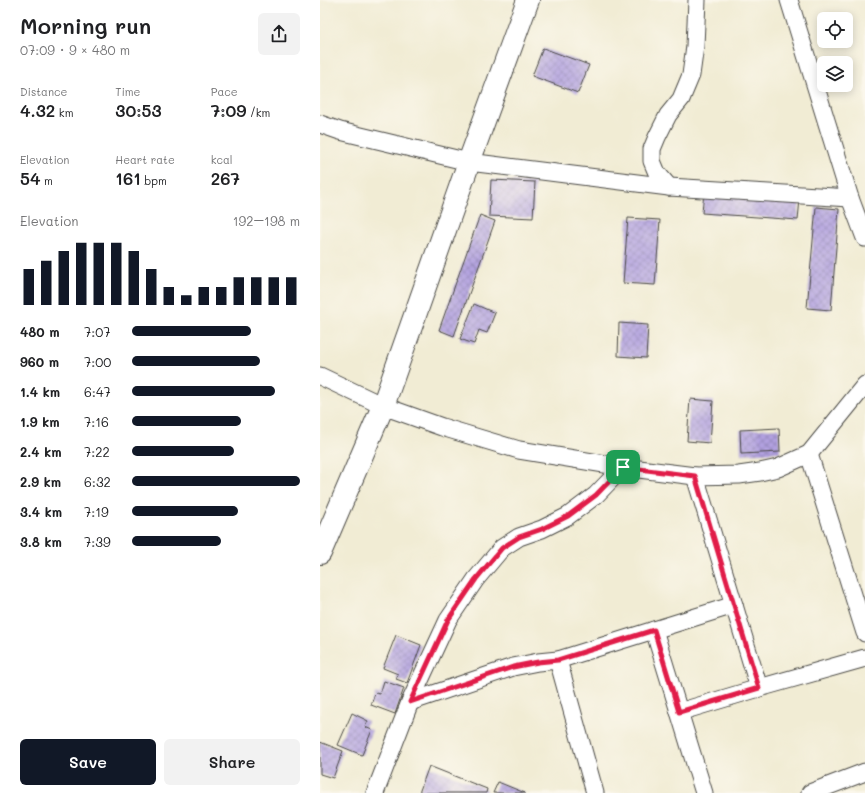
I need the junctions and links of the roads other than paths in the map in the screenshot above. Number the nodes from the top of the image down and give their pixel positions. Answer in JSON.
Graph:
{"nodes":[{"id":1,"x":528,"y":0,"type":"edge"},
{"id":2,"x":697,"y":0,"type":"edge"},
{"id":3,"x":789,"y":0,"type":"edge"},
{"id":4,"x":320,"y":124,"type":"edge"},
{"id":5,"x":469,"y":162,"type":"junction"},
{"id":6,"x":669,"y":187,"type":"junction"},
{"id":7,"x":850,"y":198,"type":"junction"},
{"id":8,"x":865,"y":238,"type":"edge"},
{"id":9,"x":320,"y":376,"type":"edge"},
{"id":10,"x":865,"y":385,"type":"edge"},
{"id":11,"x":383,"y":406,"type":"junction"},
{"id":12,"x":809,"y":454,"type":"junction"},
{"id":13,"x":623,"y":467,"type":"junction"},
{"id":14,"x":695,"y":476,"type":"junction"},
{"id":15,"x":320,"y":553,"type":"edge"},
{"id":16,"x":734,"y":605,"type":"junction"},
{"id":17,"x":654,"y":630,"type":"junction"},
{"id":18,"x":865,"y":633,"type":"edge"},
{"id":19,"x":865,"y":658,"type":"edge"},
{"id":20,"x":558,"y":660,"type":"junction"},
{"id":21,"x":759,"y":688,"type":"junction"},
{"id":22,"x":410,"y":702,"type":"junction"},
{"id":23,"x":679,"y":712,"type":"junction"},
{"id":24,"x":865,"y":772,"type":"edge"},
{"id":25,"x":375,"y":793,"type":"edge"},
{"id":26,"x":595,"y":793,"type":"edge"},
{"id":27,"x":704,"y":793,"type":"edge"},
{"id":28,"x":810,"y":793,"type":"edge"}],
"edges":[{"from":1,"to":5,"type":"main road"},
{"from":2,"to":6,"type":"street"},
{"from":3,"to":7,"type":"street"},
{"from":4,"to":5,"type":"street"},
{"from":5,"to":6,"type":"street"},
{"from":5,"to":11,"type":"main road"},
{"from":6,"to":7,"type":"street"},
{"from":7,"to":8,"type":"street"},
{"from":9,"to":11,"type":"street"},
{"from":10,"to":12,"type":"street"},
{"from":11,"to":13,"type":"street"},
{"from":11,"to":15,"type":"main road"},
{"from":12,"to":14,"type":"street"},
{"from":12,"to":18,"type":"street"},
{"from":13,"to":14,"type":"street"},
{"from":13,"to":22,"type":"street"},
{"from":14,"to":16,"type":"street"},
{"from":16,"to":17,"type":"street"},
{"from":16,"to":21,"type":"street"},
{"from":17,"to":20,"type":"street"},
{"from":17,"to":23,"type":"street"},
{"from":19,"to":21,"type":"street"},
{"from":20,"to":22,"type":"street"},
{"from":20,"to":26,"type":"street"},
{"from":21,"to":23,"type":"street"},
{"from":22,"to":25,"type":"street"},
{"from":23,"to":27,"type":"street"},
{"from":24,"to":28,"type":"street"}]}
